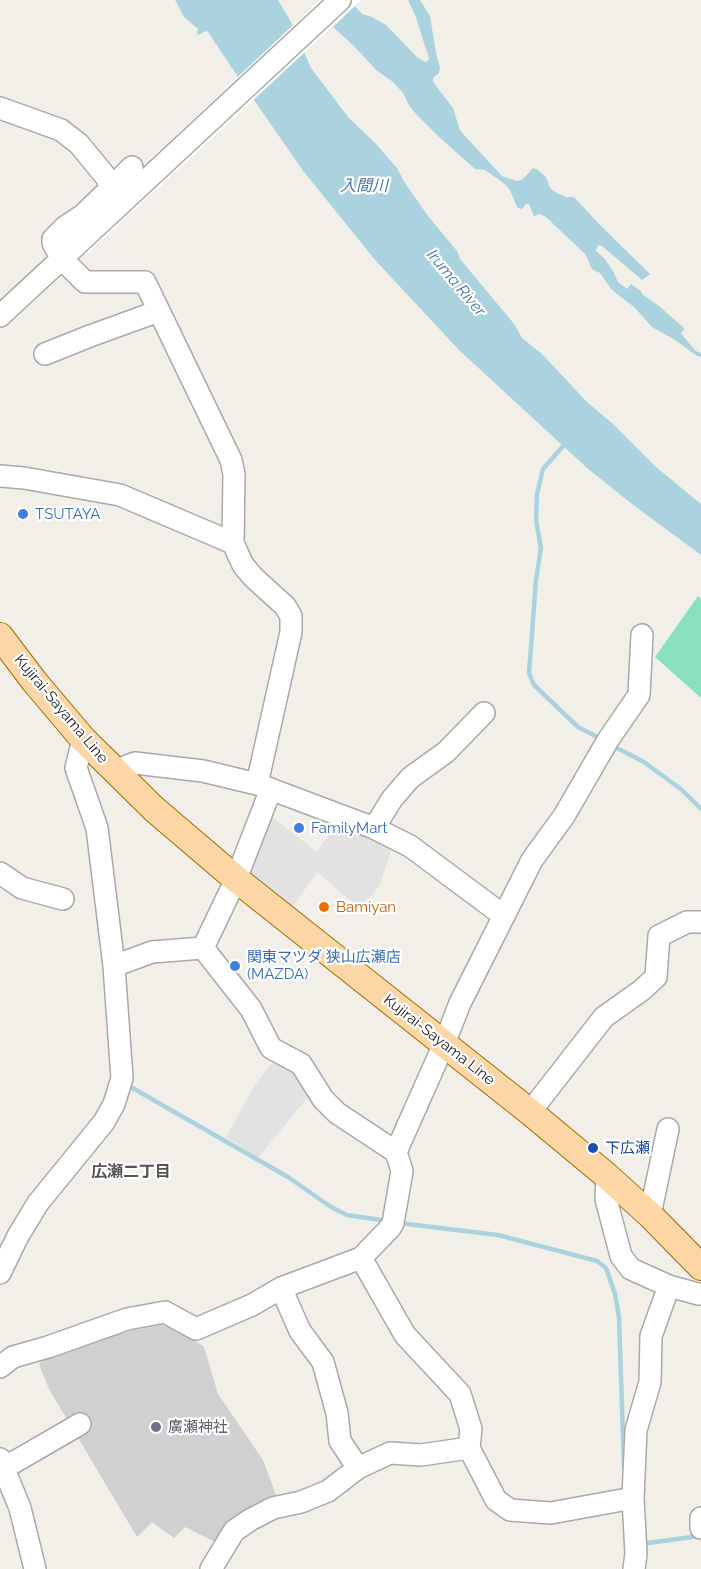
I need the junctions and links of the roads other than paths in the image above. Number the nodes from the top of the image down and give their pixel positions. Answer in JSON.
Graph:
{"nodes":[{"id":1,"x":340,"y":0,"type":"edge"},
{"id":2,"x":0,"y":108,"type":"edge"},
{"id":3,"x":132,"y":167,"type":"dead end"},
{"id":4,"x":112,"y":187,"type":"junction"},
{"id":5,"x":63,"y":259,"type":"junction"},
{"id":6,"x":159,"y":311,"type":"junction"},
{"id":7,"x":0,"y":316,"type":"edge"},
{"id":8,"x":45,"y":354,"type":"dead end"},
{"id":9,"x":0,"y":476,"type":"edge"},
{"id":10,"x":233,"y":543,"type":"junction"},
{"id":11,"x":642,"y":635,"type":"dead end"},
{"id":12,"x":0,"y":636,"type":"edge"},
{"id":13,"x":484,"y":713,"type":"dead end"},
{"id":14,"x":83,"y":739,"type":"junction"},
{"id":15,"x":114,"y":771,"type":"junction"},
{"id":16,"x":264,"y":786,"type":"junction"},
{"id":17,"x":374,"y":828,"type":"junction"},
{"id":18,"x":0,"y":873,"type":"edge"},
{"id":19,"x":236,"y":879,"type":"junction"},
{"id":20,"x":63,"y":899,"type":"dead end"},
{"id":21,"x":504,"y":916,"type":"junction"},
{"id":22,"x":701,"y":922,"type":"edge"},
{"id":23,"x":203,"y":948,"type":"junction"},
{"id":24,"x":114,"y":966,"type":"junction"},
{"id":25,"x":444,"y":1044,"type":"junction"},
{"id":26,"x":530,"y":1112,"type":"junction"},
{"id":27,"x":668,"y":1129,"type":"dead end"},
{"id":28,"x":396,"y":1152,"type":"junction"},
{"id":29,"x":607,"y":1176,"type":"junction"},
{"id":30,"x":650,"y":1215,"type":"junction"},
{"id":31,"x":361,"y":1258,"type":"junction"},
{"id":32,"x":701,"y":1267,"type":"edge"},
{"id":33,"x":0,"y":1273,"type":"edge"},
{"id":34,"x":669,"y":1286,"type":"junction"},
{"id":35,"x":281,"y":1288,"type":"junction"},
{"id":36,"x":701,"y":1294,"type":"edge"},
{"id":37,"x":0,"y":1367,"type":"edge"},
{"id":38,"x":80,"y":1424,"type":"dead end"},
{"id":39,"x":469,"y":1448,"type":"junction"},
{"id":40,"x":2,"y":1464,"type":"edge"},
{"id":41,"x":358,"y":1468,"type":"junction"},
{"id":42,"x":626,"y":1499,"type":"junction"},
{"id":43,"x":701,"y":1518,"type":"edge"},
{"id":44,"x":701,"y":1528,"type":"edge"},
{"id":45,"x":635,"y":1553,"type":"edge"},
{"id":46,"x":35,"y":1569,"type":"edge"},
{"id":47,"x":211,"y":1569,"type":"edge"}],
"edges":[{"from":1,"to":5,"type":"street"},
{"from":2,"to":4,"type":"street"},
{"from":3,"to":4,"type":"street"},
{"from":4,"to":5,"type":"street"},
{"from":5,"to":6,"type":"street"},
{"from":5,"to":7,"type":"street"},
{"from":6,"to":8,"type":"street"},
{"from":6,"to":10,"type":"street"},
{"from":9,"to":10,"type":"street"},
{"from":10,"to":16,"type":"street"},
{"from":11,"to":21,"type":"street"},
{"from":12,"to":14,"type":"main road","name":"Kujirai-Sayama Line"},
{"from":13,"to":17,"type":"street"},
{"from":14,"to":15,"type":"main road","name":"Kujirai-Sayama Line"},
{"from":14,"to":24,"type":"street"},
{"from":15,"to":16,"type":"street"},
{"from":15,"to":19,"type":"main road","name":"Kujirai-Sayama Line"},
{"from":16,"to":17,"type":"street"},
{"from":16,"to":19,"type":"street"},
{"from":17,"to":21,"type":"street"},
{"from":18,"to":20,"type":"street"},
{"from":19,"to":23,"type":"street"},
{"from":19,"to":25,"type":"main road","name":"Kujirai-Sayama Line"},
{"from":21,"to":25,"type":"street"},
{"from":22,"to":26,"type":"street"},
{"from":23,"to":24,"type":"street"},
{"from":23,"to":28,"type":"street"},
{"from":24,"to":33,"type":"street"},
{"from":25,"to":26,"type":"main road","name":"Kujirai-Sayama Line"},
{"from":25,"to":28,"type":"street"},
{"from":26,"to":29,"type":"main road","name":"Kujirai-Sayama Line"},
{"from":27,"to":30,"type":"street"},
{"from":28,"to":31,"type":"street"},
{"from":29,"to":30,"type":"main road","name":"Kujirai-Sayama Line"},
{"from":29,"to":34,"type":"street"},
{"from":30,"to":32,"type":"main road","name":"Kujirai-Sayama Line"},
{"from":31,"to":35,"type":"street"},
{"from":31,"to":39,"type":"street"},
{"from":34,"to":36,"type":"street"},
{"from":34,"to":42,"type":"street"},
{"from":35,"to":37,"type":"street"},
{"from":35,"to":41,"type":"street"},
{"from":38,"to":40,"type":"street"},
{"from":39,"to":41,"type":"street"},
{"from":39,"to":42,"type":"street"},
{"from":40,"to":46,"type":"street"},
{"from":41,"to":47,"type":"street"},
{"from":42,"to":45,"type":"street"},
{"from":43,"to":44,"type":"street"}]}
